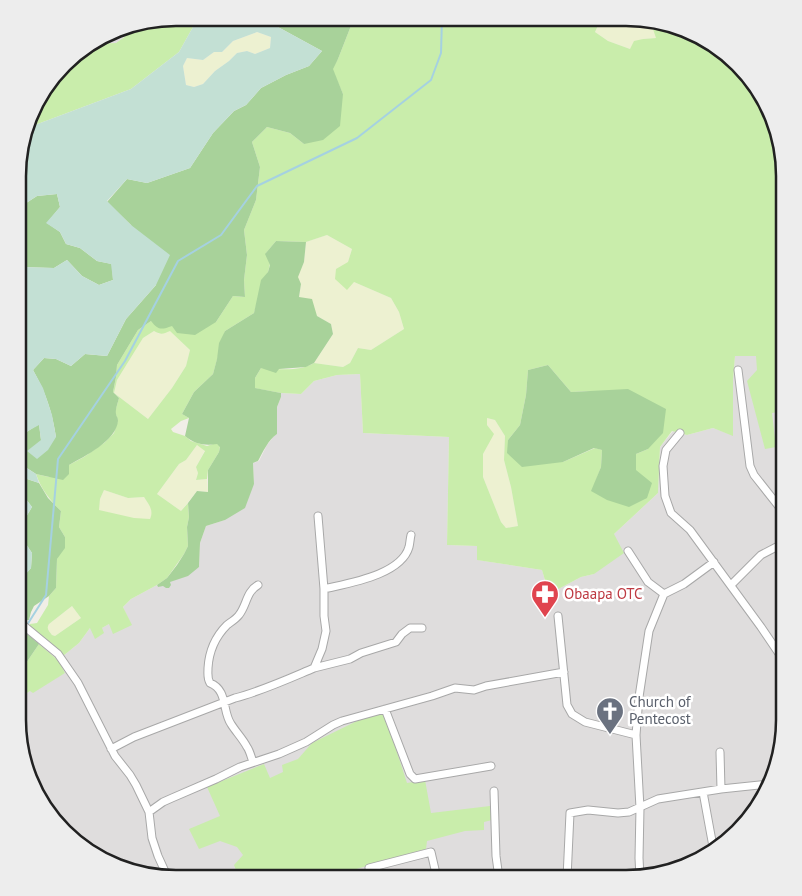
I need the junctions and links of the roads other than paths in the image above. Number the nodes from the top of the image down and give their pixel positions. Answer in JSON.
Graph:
{"nodes":[{"id":1,"x":738,"y":370,"type":"dead end"},
{"id":2,"x":680,"y":433,"type":"dead end"},
{"id":3,"x":775,"y":502,"type":"edge"},
{"id":4,"x":318,"y":516,"type":"dead end"},
{"id":5,"x":411,"y":535,"type":"dead end"},
{"id":6,"x":775,"y":548,"type":"edge"},
{"id":7,"x":628,"y":551,"type":"dead end"},
{"id":8,"x":714,"y":562,"type":"junction"},
{"id":9,"x":258,"y":585,"type":"dead end"},
{"id":10,"x":731,"y":585,"type":"junction"},
{"id":11,"x":324,"y":589,"type":"junction"},
{"id":12,"x":664,"y":594,"type":"junction"},
{"id":13,"x":558,"y":616,"type":"dead end"},
{"id":14,"x":422,"y":628,"type":"dead end"},
{"id":15,"x":27,"y":629,"type":"edge"},
{"id":16,"x":775,"y":648,"type":"edge"},
{"id":17,"x":314,"y":668,"type":"junction"},
{"id":18,"x":564,"y":672,"type":"junction"},
{"id":19,"x":224,"y":702,"type":"junction"},
{"id":20,"x":385,"y":709,"type":"junction"},
{"id":21,"x":636,"y":735,"type":"junction"},
{"id":22,"x":111,"y":748,"type":"junction"},
{"id":23,"x":720,"y":752,"type":"dead end"},
{"id":24,"x":253,"y":762,"type":"junction"},
{"id":25,"x":491,"y":766,"type":"dead end"},
{"id":26,"x":761,"y":785,"type":"edge"},
{"id":27,"x":721,"y":789,"type":"junction"},
{"id":28,"x":494,"y":791,"type":"dead end"},
{"id":29,"x":703,"y":792,"type":"junction"},
{"id":30,"x":640,"y":808,"type":"junction"},
{"id":31,"x":149,"y":812,"type":"junction"},
{"id":32,"x":712,"y":842,"type":"edge"},
{"id":33,"x":368,"y":868,"type":"dead end"},
{"id":34,"x":164,"y":869,"type":"edge"},
{"id":35,"x":435,"y":869,"type":"edge"},
{"id":36,"x":498,"y":869,"type":"edge"},
{"id":37,"x":567,"y":869,"type":"edge"},
{"id":38,"x":640,"y":869,"type":"edge"}],
"edges":[{"from":1,"to":3,"type":"street"},
{"from":2,"to":8,"type":"street"},
{"from":4,"to":11,"type":"street"},
{"from":5,"to":11,"type":"street"},
{"from":6,"to":10,"type":"street"},
{"from":7,"to":12,"type":"street"},
{"from":8,"to":10,"type":"street"},
{"from":8,"to":12,"type":"street"},
{"from":9,"to":19,"type":"street"},
{"from":10,"to":16,"type":"street"},
{"from":11,"to":17,"type":"street"},
{"from":12,"to":21,"type":"street"},
{"from":13,"to":18,"type":"street"},
{"from":14,"to":17,"type":"street"},
{"from":15,"to":22,"type":"street"},
{"from":17,"to":19,"type":"street"},
{"from":18,"to":20,"type":"street"},
{"from":18,"to":21,"type":"street"},
{"from":19,"to":22,"type":"street"},
{"from":19,"to":24,"type":"street"},
{"from":20,"to":24,"type":"street"},
{"from":20,"to":25,"type":"street"},
{"from":21,"to":30,"type":"street"},
{"from":22,"to":31,"type":"street"},
{"from":23,"to":27,"type":"street"},
{"from":24,"to":31,"type":"street"},
{"from":26,"to":27,"type":"street"},
{"from":27,"to":29,"type":"street"},
{"from":28,"to":36,"type":"street"},
{"from":29,"to":30,"type":"street"},
{"from":29,"to":32,"type":"street"},
{"from":30,"to":37,"type":"street"},
{"from":30,"to":38,"type":"street"},
{"from":31,"to":34,"type":"street"},
{"from":33,"to":35,"type":"street"}]}
